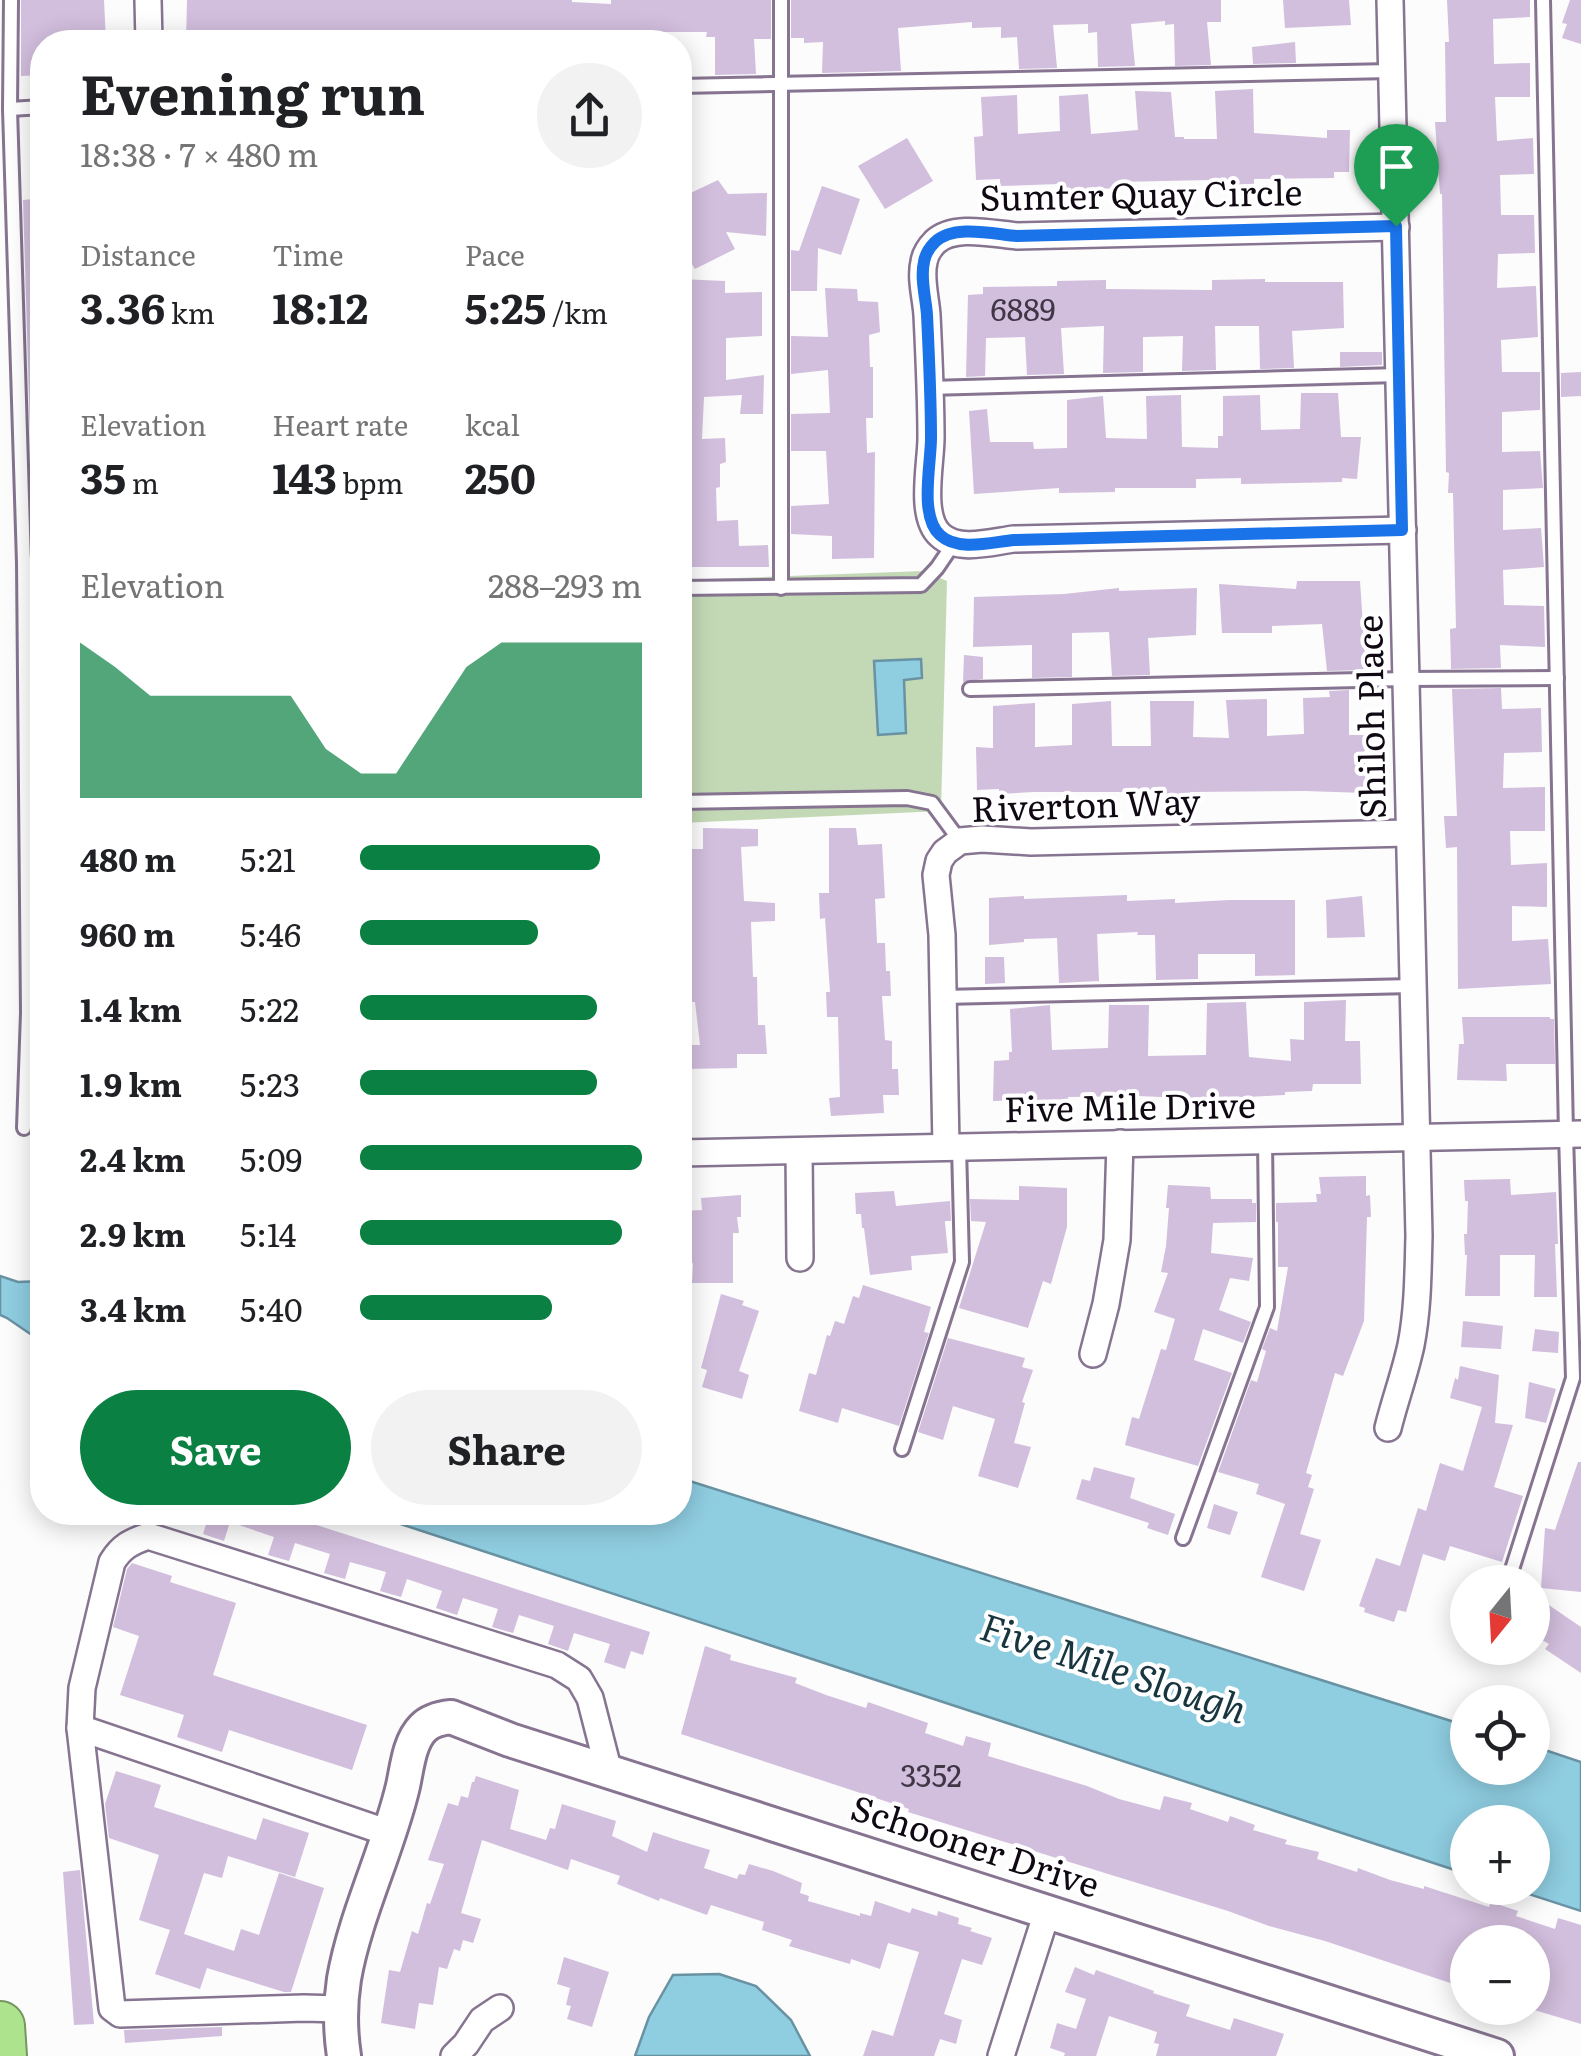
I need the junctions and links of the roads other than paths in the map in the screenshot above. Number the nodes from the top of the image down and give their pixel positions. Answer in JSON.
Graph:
{"nodes":[{"id":1,"x":11,"y":0,"type":"edge"},
{"id":2,"x":148,"y":0,"type":"edge"},
{"id":3,"x":781,"y":0,"type":"edge"},
{"id":4,"x":1390,"y":0,"type":"edge"},
{"id":5,"x":1543,"y":0,"type":"edge"},
{"id":6,"x":149,"y":30,"type":"edge"},
{"id":7,"x":1392,"y":71,"type":"junction"},
{"id":8,"x":780,"y":84,"type":"junction"},
{"id":9,"x":692,"y":86,"type":"edge"},
{"id":10,"x":30,"y":108,"type":"edge"},
{"id":11,"x":10,"y":109,"type":"junction"},
{"id":12,"x":1396,"y":226,"type":"junction"},
{"id":13,"x":1399,"y":375,"type":"junction"},
{"id":14,"x":929,"y":388,"type":"junction"},
{"id":15,"x":1402,"y":530,"type":"junction"},
{"id":16,"x":954,"y":543,"type":"junction"},
{"id":17,"x":24,"y":562,"type":"junction"},
{"id":18,"x":30,"y":562,"type":"edge"},
{"id":19,"x":692,"y":588,"type":"edge"},
{"id":20,"x":781,"y":588,"type":"junction"},
{"id":21,"x":1557,"y":678,"type":"junction"},
{"id":22,"x":1406,"y":679,"type":"junction"},
{"id":23,"x":970,"y":689,"type":"dead end"},
{"id":24,"x":692,"y":802,"type":"edge"},
{"id":25,"x":30,"y":808,"type":"edge"},
{"id":26,"x":1410,"y":833,"type":"junction"},
{"id":27,"x":960,"y":841,"type":"junction"},
{"id":28,"x":1413,"y":986,"type":"junction"},
{"id":29,"x":943,"y":997,"type":"junction"},
{"id":30,"x":30,"y":1065,"type":"edge"},
{"id":31,"x":24,"y":1128,"type":"dead end"},
{"id":32,"x":1574,"y":1134,"type":"edge"},
{"id":33,"x":1416,"y":1136,"type":"junction"},
{"id":34,"x":1265,"y":1140,"type":"junction"},
{"id":35,"x":1120,"y":1143,"type":"junction"},
{"id":36,"x":953,"y":1147,"type":"junction"},
{"id":37,"x":799,"y":1151,"type":"junction"},
{"id":38,"x":692,"y":1153,"type":"edge"},
{"id":39,"x":800,"y":1258,"type":"dead end"},
{"id":40,"x":1094,"y":1354,"type":"dead end"},
{"id":41,"x":1388,"y":1428,"type":"dead end"},
{"id":42,"x":902,"y":1449,"type":"dead end"},
{"id":43,"x":1182,"y":1538,"type":"dead end"},
{"id":44,"x":1513,"y":1565,"type":"edge"},
{"id":45,"x":80,"y":1728,"type":"junction"},
{"id":46,"x":609,"y":1772,"type":"junction"},
{"id":47,"x":389,"y":1833,"type":"junction"},
{"id":48,"x":1047,"y":1912,"type":"junction"},
{"id":49,"x":500,"y":2008,"type":"dead end"},
{"id":50,"x":340,"y":2009,"type":"junction"},
{"id":51,"x":0,"y":2026,"type":"edge"},
{"id":52,"x":2,"y":2056,"type":"edge"},
{"id":53,"x":344,"y":2056,"type":"edge"},
{"id":54,"x":454,"y":2056,"type":"edge"},
{"id":55,"x":1001,"y":2056,"type":"edge"},
{"id":56,"x":1497,"y":2056,"type":"edge"}],
"edges":[{"from":1,"to":11,"type":"lane"},
{"from":2,"to":6,"type":"street"},
{"from":3,"to":8,"type":"lane"},
{"from":4,"to":7,"type":"street","name":"Shiloh Place"},
{"from":5,"to":21,"type":"lane"},
{"from":7,"to":8,"type":"lane"},
{"from":7,"to":12,"type":"street","name":"Shiloh Place"},
{"from":8,"to":9,"type":"lane"},
{"from":8,"to":20,"type":"lane"},
{"from":10,"to":11,"type":"lane"},
{"from":11,"to":17,"type":"lane"},
{"from":12,"to":13,"type":"street","name":"Shiloh Place"},
{"from":12,"to":14,"type":"street","name":"Sumter Quay Circle"},
{"from":13,"to":14,"type":"lane"},
{"from":13,"to":15,"type":"street","name":"Shiloh Place"},
{"from":14,"to":16,"type":"street","name":"Sumter Quay Circle"},
{"from":15,"to":16,"type":"street"},
{"from":15,"to":22,"type":"street","name":"Shiloh Place"},
{"from":16,"to":20,"type":"lane"},
{"from":17,"to":18,"type":"lane"},
{"from":17,"to":25,"type":"lane"},
{"from":19,"to":20,"type":"lane"},
{"from":21,"to":22,"type":"lane"},
{"from":21,"to":32,"type":"lane"},
{"from":22,"to":23,"type":"lane"},
{"from":22,"to":26,"type":"street","name":"Shiloh Place"},
{"from":24,"to":27,"type":"lane"},
{"from":26,"to":27,"type":"street","name":"Riverton Way"},
{"from":26,"to":28,"type":"street","name":"Shiloh Place"},
{"from":27,"to":29,"type":"street","name":"Riverton Way"},
{"from":28,"to":29,"type":"lane"},
{"from":28,"to":33,"type":"street","name":"Shiloh Place"},
{"from":29,"to":36,"type":"street","name":"Riverton Way"},
{"from":30,"to":31,"type":"lane"},
{"from":32,"to":33,"type":"street","name":"Five Mile Drive"},
{"from":32,"to":44,"type":"lane"},
{"from":33,"to":34,"type":"street","name":"Five Mile Drive"},
{"from":33,"to":41,"type":"street","name":"Shiloh Place"},
{"from":34,"to":35,"type":"street","name":"Five Mile Drive"},
{"from":34,"to":43,"type":"lane"},
{"from":35,"to":36,"type":"street","name":"Five Mile Drive"},
{"from":35,"to":40,"type":"street"},
{"from":36,"to":37,"type":"street","name":"Five Mile Drive"},
{"from":36,"to":42,"type":"lane"},
{"from":37,"to":38,"type":"street","name":"Five Mile Drive"},
{"from":37,"to":39,"type":"street"},
{"from":45,"to":46,"type":"street"},
{"from":45,"to":47,"type":"street"},
{"from":45,"to":50,"type":"street"},
{"from":46,"to":47,"type":"street","name":"Schooner Drive"},
{"from":46,"to":48,"type":"street","name":"Schooner Drive"},
{"from":47,"to":50,"type":"street"},
{"from":48,"to":55,"type":"street"},
{"from":48,"to":56,"type":"street","name":"Schooner Drive"},
{"from":49,"to":54,"type":"street"},
{"from":50,"to":53,"type":"street"},
{"from":51,"to":52,"type":"highway"}]}
